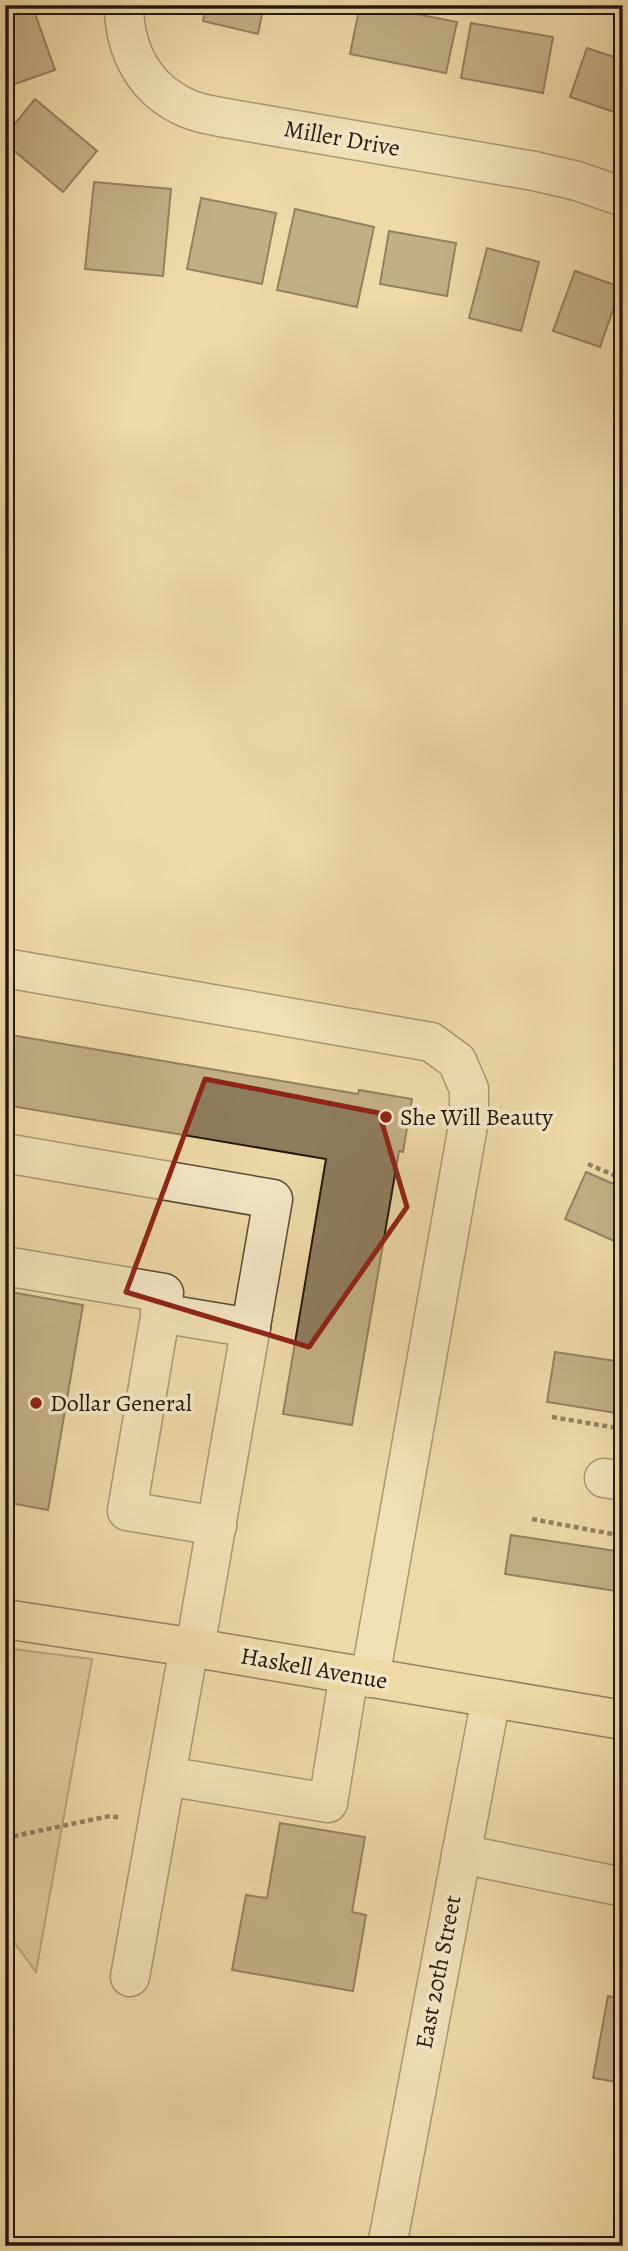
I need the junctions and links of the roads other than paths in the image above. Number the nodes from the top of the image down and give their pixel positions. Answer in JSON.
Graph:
{"nodes":[{"id":1,"x":124,"y":5,"type":"edge"},
{"id":2,"x":623,"y":197,"type":"edge"},
{"id":3,"x":5,"y":968,"type":"edge"},
{"id":4,"x":5,"y":1153,"type":"edge"},
{"id":5,"x":5,"y":1266,"type":"edge"},
{"id":6,"x":160,"y":1313,"type":"junction"},
{"id":7,"x":251,"y":1328,"type":"junction"},
{"id":8,"x":217,"y":1526,"type":"junction"},
{"id":9,"x":5,"y":1619,"type":"edge"},
{"id":10,"x":192,"y":1648,"type":"junction"},
{"id":11,"x":360,"y":1676,"type":"junction"},
{"id":12,"x":491,"y":1698,"type":"junction"},
{"id":13,"x":623,"y":1720,"type":"edge"},
{"id":14,"x":166,"y":1776,"type":"junction"},
{"id":15,"x":461,"y":1854,"type":"junction"},
{"id":16,"x":623,"y":1887,"type":"edge"},
{"id":17,"x":130,"y":1977,"type":"dead end"},
{"id":18,"x":387,"y":2246,"type":"edge"}],
"edges":[{"from":1,"to":2,"type":"street","name":"Miller Drive"},
{"from":3,"to":11,"type":"street"},
{"from":4,"to":7,"type":"street"},
{"from":5,"to":6,"type":"street"},
{"from":6,"to":7,"type":"street"},
{"from":6,"to":8,"type":"street"},
{"from":7,"to":8,"type":"street"},
{"from":8,"to":10,"type":"street"},
{"from":9,"to":10,"type":"main road","name":"Haskell Avenue"},
{"from":10,"to":11,"type":"main road","name":"Haskell Avenue"},
{"from":10,"to":14,"type":"street"},
{"from":11,"to":12,"type":"main road","name":"Haskell Avenue"},
{"from":11,"to":14,"type":"street"},
{"from":12,"to":13,"type":"main road","name":"Haskell Avenue"},
{"from":12,"to":15,"type":"street","name":"East 20th Street"},
{"from":14,"to":17,"type":"street"},
{"from":15,"to":16,"type":"street"},
{"from":15,"to":18,"type":"street","name":"East 20th Street"}]}
